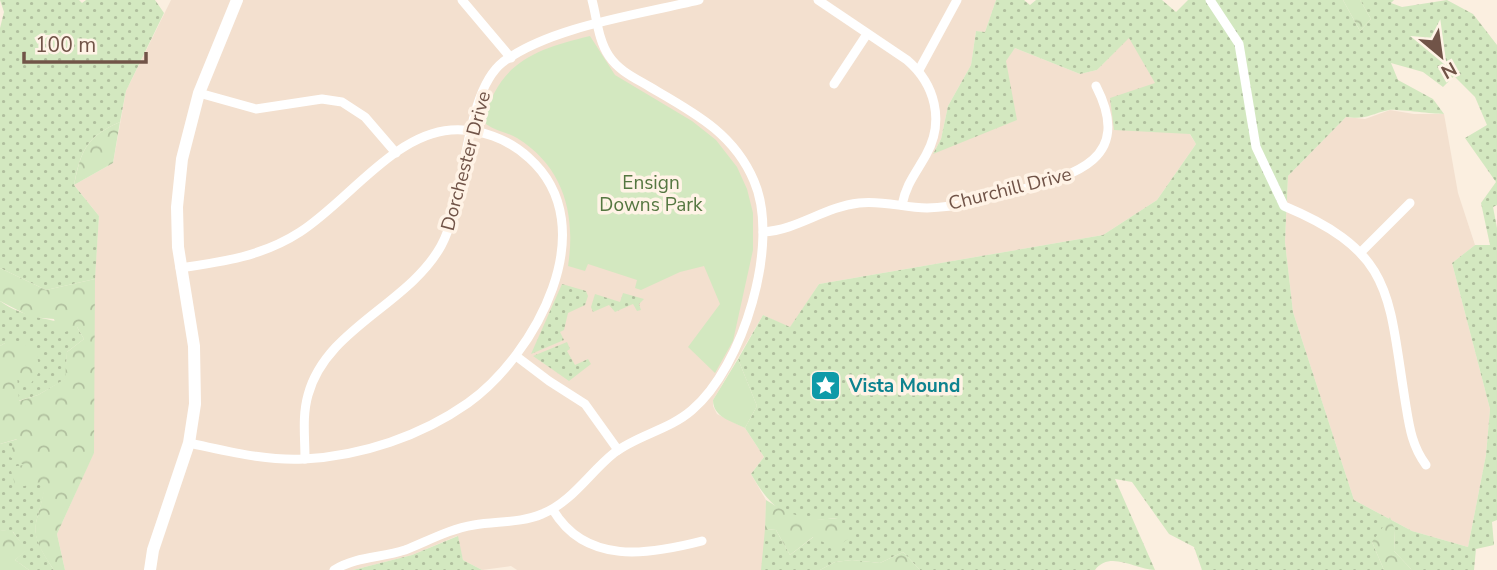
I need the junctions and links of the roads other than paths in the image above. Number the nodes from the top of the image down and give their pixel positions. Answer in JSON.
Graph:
{"nodes":[{"id":1,"x":237,"y":0,"type":"edge"},
{"id":2,"x":462,"y":0,"type":"edge"},
{"id":3,"x":593,"y":0,"type":"edge"},
{"id":4,"x":699,"y":0,"type":"edge"},
{"id":5,"x":818,"y":0,"type":"edge"},
{"id":6,"x":957,"y":0,"type":"edge"},
{"id":7,"x":1210,"y":0,"type":"edge"},
{"id":8,"x":598,"y":25,"type":"junction"},
{"id":9,"x":867,"y":34,"type":"junction"},
{"id":10,"x":511,"y":58,"type":"junction"},
{"id":11,"x":919,"y":70,"type":"junction"},
{"id":12,"x":834,"y":84,"type":"dead end"},
{"id":13,"x":1096,"y":86,"type":"dead end"},
{"id":14,"x":199,"y":93,"type":"junction"},
{"id":15,"x":472,"y":131,"type":"junction"},
{"id":16,"x":396,"y":153,"type":"junction"},
{"id":17,"x":1410,"y":203,"type":"dead end"},
{"id":18,"x":902,"y":205,"type":"junction"},
{"id":19,"x":763,"y":232,"type":"junction"},
{"id":20,"x":1362,"y":252,"type":"junction"},
{"id":21,"x":180,"y":268,"type":"junction"},
{"id":22,"x":516,"y":356,"type":"junction"},
{"id":23,"x":190,"y":443,"type":"junction"},
{"id":24,"x":618,"y":450,"type":"junction"},
{"id":25,"x":305,"y":458,"type":"junction"},
{"id":26,"x":1426,"y":465,"type":"dead end"},
{"id":27,"x":552,"y":510,"type":"junction"},
{"id":28,"x":702,"y":541,"type":"dead end"},
{"id":29,"x":150,"y":570,"type":"edge"},
{"id":30,"x":334,"y":570,"type":"edge"}],
"edges":[{"from":1,"to":14,"type":"street"},
{"from":2,"to":10,"type":"street"},
{"from":3,"to":8,"type":"street"},
{"from":4,"to":8,"type":"street","name":"Dorchester Drive"},
{"from":5,"to":9,"type":"street"},
{"from":6,"to":11,"type":"street"},
{"from":7,"to":20,"type":"street"},
{"from":8,"to":10,"type":"street","name":"Dorchester Drive"},
{"from":8,"to":19,"type":"street"},
{"from":9,"to":11,"type":"street"},
{"from":9,"to":12,"type":"street"},
{"from":10,"to":15,"type":"street","name":"Dorchester Drive"},
{"from":11,"to":18,"type":"street"},
{"from":13,"to":18,"type":"street","name":"Churchill Drive"},
{"from":14,"to":16,"type":"street"},
{"from":14,"to":21,"type":"street"},
{"from":15,"to":16,"type":"street"},
{"from":15,"to":22,"type":"street"},
{"from":15,"to":25,"type":"street","name":"Dorchester Drive"},
{"from":16,"to":21,"type":"street"},
{"from":17,"to":20,"type":"street"},
{"from":18,"to":19,"type":"street","name":"Churchill Drive"},
{"from":19,"to":24,"type":"street"},
{"from":20,"to":26,"type":"street"},
{"from":21,"to":23,"type":"street"},
{"from":22,"to":24,"type":"street"},
{"from":22,"to":25,"type":"street"},
{"from":23,"to":25,"type":"street"},
{"from":23,"to":29,"type":"street"},
{"from":24,"to":27,"type":"street"},
{"from":27,"to":28,"type":"street"},
{"from":27,"to":30,"type":"street"}]}
